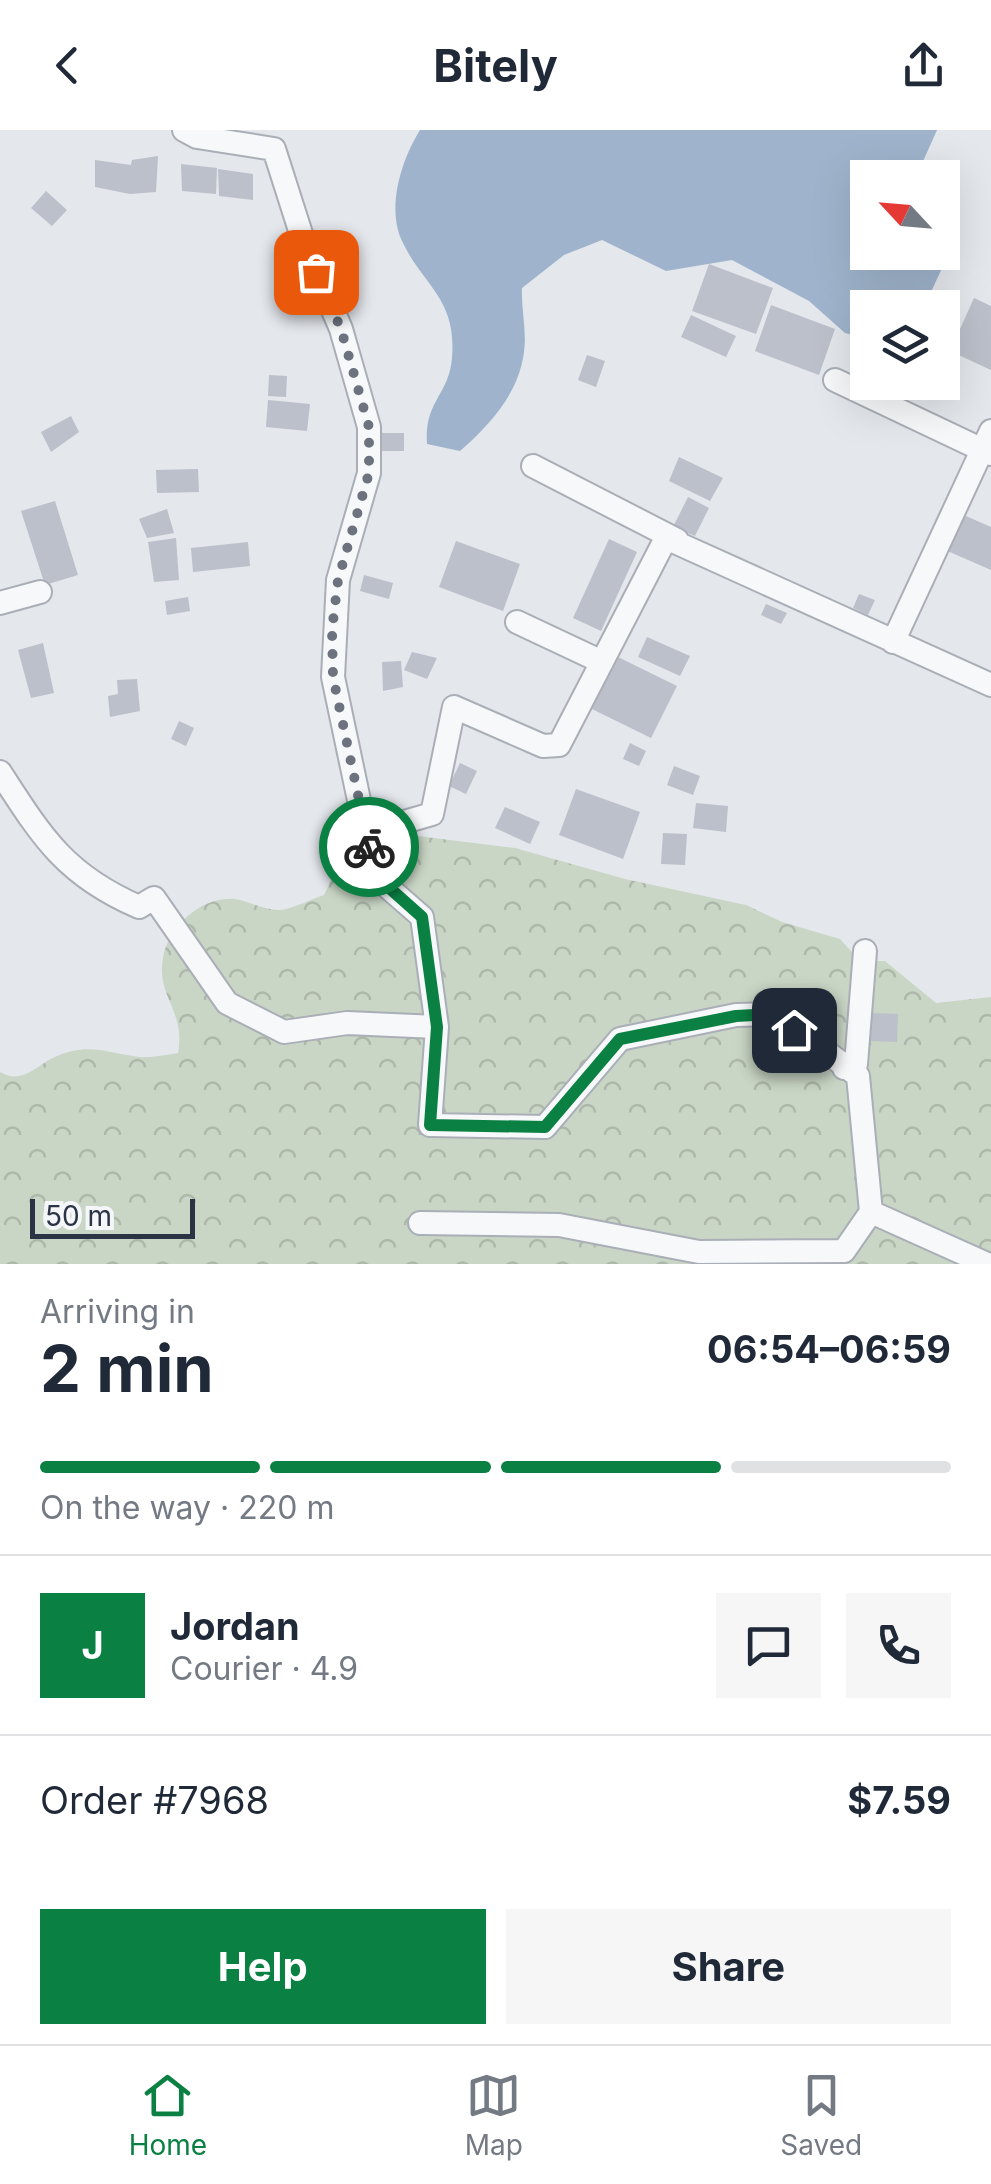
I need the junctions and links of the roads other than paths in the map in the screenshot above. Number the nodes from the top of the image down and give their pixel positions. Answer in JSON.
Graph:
{"nodes":[{"id":1,"x":184,"y":130,"type":"edge"},
{"id":2,"x":835,"y":380,"type":"dead end"},
{"id":3,"x":988,"y":445,"type":"edge"},
{"id":4,"x":533,"y":466,"type":"dead end"},
{"id":5,"x":678,"y":540,"type":"junction"},
{"id":6,"x":40,"y":592,"type":"dead end"},
{"id":7,"x":0,"y":604,"type":"edge"},
{"id":8,"x":517,"y":622,"type":"dead end"},
{"id":9,"x":893,"y":642,"type":"junction"},
{"id":10,"x":602,"y":662,"type":"junction"},
{"id":11,"x":991,"y":686,"type":"edge"},
{"id":12,"x":0,"y":772,"type":"edge"},
{"id":13,"x":366,"y":833,"type":"junction"},
{"id":14,"x":864,"y":952,"type":"dead end"},
{"id":15,"x":437,"y":1027,"type":"junction"},
{"id":16,"x":844,"y":1068,"type":"junction"},
{"id":17,"x":871,"y":1212,"type":"junction"},
{"id":18,"x":420,"y":1223,"type":"dead end"},
{"id":19,"x":988,"y":1264,"type":"edge"}],
"edges":[{"from":1,"to":13,"type":"street"},
{"from":2,"to":3,"type":"street"},
{"from":3,"to":9,"type":"street"},
{"from":4,"to":5,"type":"street"},
{"from":5,"to":9,"type":"street"},
{"from":5,"to":10,"type":"street"},
{"from":6,"to":7,"type":"street"},
{"from":8,"to":10,"type":"street"},
{"from":9,"to":11,"type":"street"},
{"from":10,"to":13,"type":"street"},
{"from":12,"to":15,"type":"street"},
{"from":13,"to":15,"type":"street"},
{"from":14,"to":16,"type":"street"},
{"from":15,"to":16,"type":"street"},
{"from":16,"to":17,"type":"street"},
{"from":17,"to":18,"type":"street"},
{"from":17,"to":19,"type":"street"}]}
